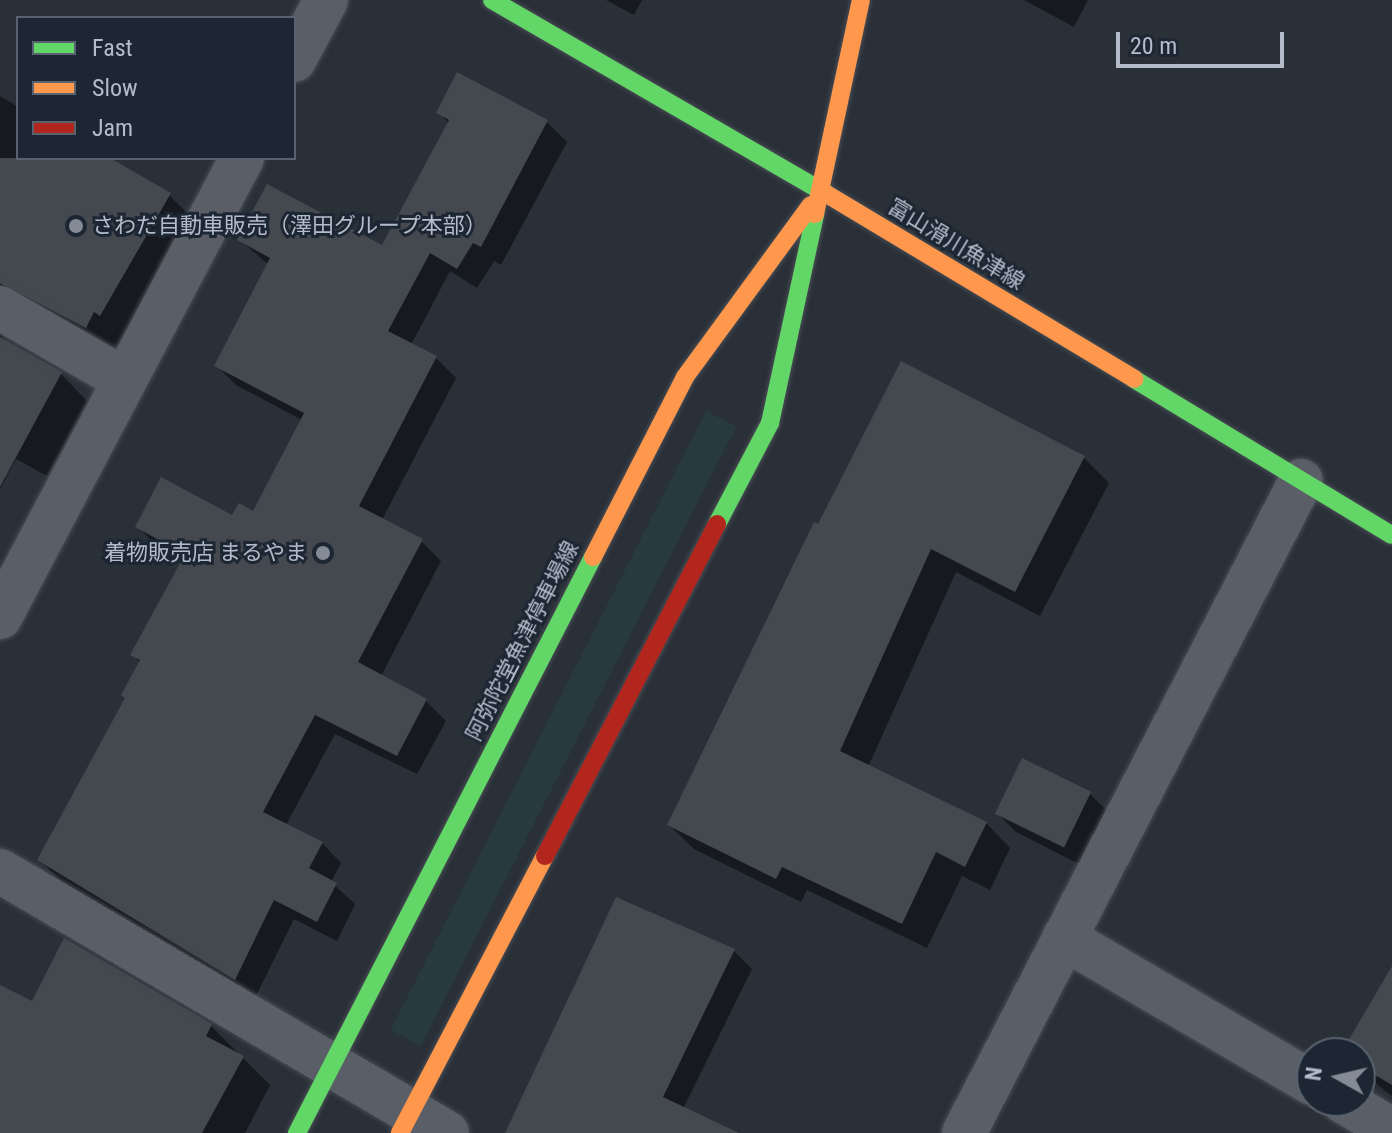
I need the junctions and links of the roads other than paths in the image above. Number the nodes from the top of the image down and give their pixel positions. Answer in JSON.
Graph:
{"nodes":[{"id":1,"x":326,"y":0,"type":"edge"},
{"id":2,"x":492,"y":0,"type":"edge"},
{"id":3,"x":861,"y":0,"type":"edge"},
{"id":4,"x":296,"y":56,"type":"edge"},
{"id":5,"x":241,"y":160,"type":"edge"},
{"id":6,"x":822,"y":191,"type":"junction"},
{"id":7,"x":0,"y":308,"type":"edge"},
{"id":8,"x":125,"y":380,"type":"junction"},
{"id":9,"x":1301,"y":481,"type":"junction"},
{"id":10,"x":1392,"y":535,"type":"edge"},
{"id":11,"x":0,"y":617,"type":"edge"},
{"id":12,"x":0,"y":871,"type":"edge"},
{"id":13,"x":1064,"y":938,"type":"junction"},
{"id":14,"x":332,"y":1065,"type":"junction"},
{"id":15,"x":1296,"y":1074,"type":"edge"},
{"id":16,"x":1370,"y":1117,"type":"edge"},
{"id":17,"x":419,"y":1126,"type":"edge"},
{"id":18,"x":1392,"y":1130,"type":"edge"},
{"id":19,"x":297,"y":1133,"type":"edge"},
{"id":20,"x":964,"y":1133,"type":"edge"}],
"edges":[{"from":1,"to":4,"type":"street"},
{"from":2,"to":6,"type":"main road","name":"富山滑川魚津線"},
{"from":3,"to":6,"type":"main road","name":"阿弥陀堂魚津停車場線"},
{"from":5,"to":8,"type":"street"},
{"from":6,"to":9,"type":"main road","name":"富山滑川魚津線"},
{"from":6,"to":14,"type":"main road","name":"阿弥陀堂魚津停車場線"},
{"from":6,"to":17,"type":"main road","name":"阿弥陀堂魚津停車場線"},
{"from":7,"to":8,"type":"street"},
{"from":8,"to":11,"type":"street"},
{"from":9,"to":10,"type":"main road","name":"富山滑川魚津線"},
{"from":9,"to":13,"type":"street"},
{"from":12,"to":14,"type":"street"},
{"from":13,"to":15,"type":"street"},
{"from":13,"to":20,"type":"street"},
{"from":14,"to":17,"type":"street"},
{"from":14,"to":19,"type":"main road","name":"阿弥陀堂魚津停車場線"},
{"from":16,"to":18,"type":"street"}]}
